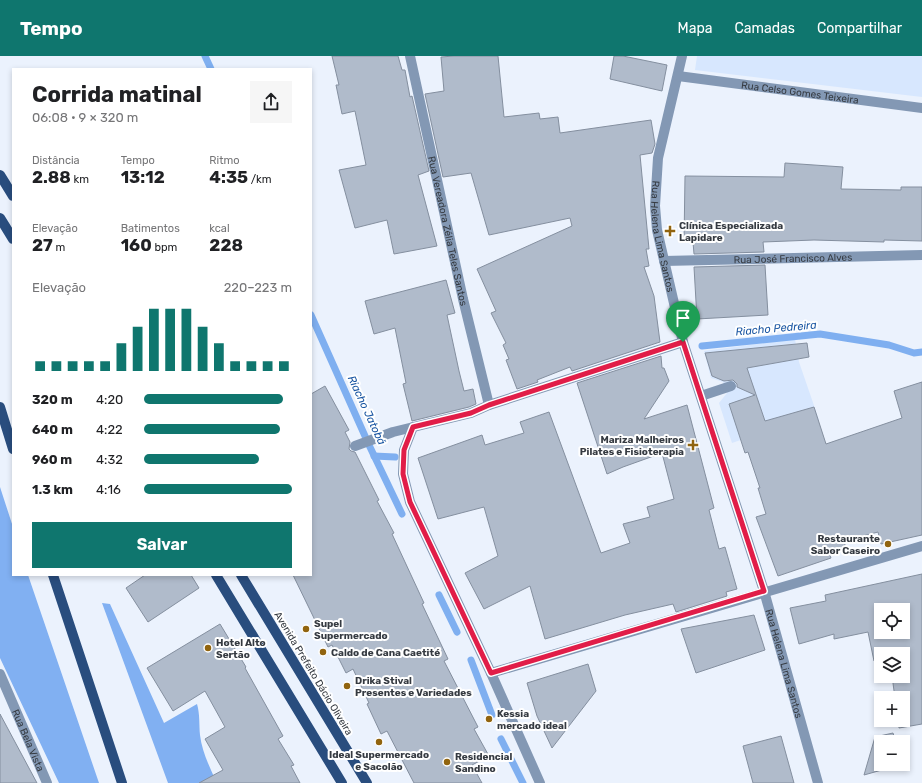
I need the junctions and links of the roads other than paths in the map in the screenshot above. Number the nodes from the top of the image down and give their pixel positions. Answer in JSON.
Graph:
{"nodes":[{"id":1,"x":410,"y":56,"type":"edge"},
{"id":2,"x":682,"y":56,"type":"edge"},
{"id":3,"x":678,"y":76,"type":"junction"},
{"id":4,"x":922,"y":108,"type":"edge"},
{"id":5,"x":0,"y":175,"type":"edge"},
{"id":6,"x":12,"y":194,"type":"edge"},
{"id":7,"x":0,"y":218,"type":"edge"},
{"id":8,"x":12,"y":238,"type":"edge"},
{"id":9,"x":922,"y":255,"type":"edge"},
{"id":10,"x":664,"y":261,"type":"junction"},
{"id":11,"x":683,"y":342,"type":"junction"},
{"id":12,"x":731,"y":386,"type":"dead end"},
{"id":13,"x":701,"y":396,"type":"junction"},
{"id":14,"x":489,"y":405,"type":"junction"},
{"id":15,"x":0,"y":407,"type":"edge"},
{"id":16,"x":413,"y":427,"type":"junction"},
{"id":17,"x":12,"y":446,"type":"edge"},
{"id":18,"x":355,"y":446,"type":"dead end"},
{"id":19,"x":922,"y":546,"type":"edge"},
{"id":20,"x":53,"y":576,"type":"edge"},
{"id":21,"x":217,"y":576,"type":"edge"},
{"id":22,"x":242,"y":576,"type":"edge"},
{"id":23,"x":764,"y":591,"type":"junction"},
{"id":24,"x":491,"y":673,"type":"junction"},
{"id":25,"x":0,"y":674,"type":"edge"},
{"id":26,"x":47,"y":783,"type":"edge"},
{"id":27,"x":122,"y":783,"type":"edge"},
{"id":28,"x":342,"y":783,"type":"edge"},
{"id":29,"x":368,"y":783,"type":"edge"},
{"id":30,"x":540,"y":783,"type":"edge"},
{"id":31,"x":818,"y":783,"type":"edge"}],
"edges":[{"from":1,"to":14,"type":"street","name":"Rua Vereadora Zélia Teles Santos"},
{"from":2,"to":3,"type":"street","name":"Rua Helena Lima Santos"},
{"from":3,"to":4,"type":"street","name":"Rua Celso Gomes Teixeira"},
{"from":3,"to":10,"type":"street","name":"Rua Helena Lima Santos"},
{"from":5,"to":6,"type":"main road"},
{"from":7,"to":8,"type":"main road"},
{"from":9,"to":10,"type":"street","name":"Rua José Francisco Alves"},
{"from":10,"to":11,"type":"street","name":"Rua Helena Lima Santos"},
{"from":11,"to":13,"type":"street","name":"Rua Helena Lima Santos"},
{"from":11,"to":14,"type":"street"},
{"from":12,"to":13,"type":"street"},
{"from":13,"to":23,"type":"street","name":"Rua Helena Lima Santos"},
{"from":14,"to":16,"type":"street"},
{"from":15,"to":17,"type":"main road"},
{"from":16,"to":18,"type":"street"},
{"from":16,"to":24,"type":"street"},
{"from":19,"to":23,"type":"street"},
{"from":20,"to":27,"type":"main road"},
{"from":21,"to":28,"type":"main road"},
{"from":22,"to":29,"type":"main road","name":"Avenida Prefeito Dácio Oliveira"},
{"from":23,"to":24,"type":"street"},
{"from":23,"to":31,"type":"street","name":"Rua Helena Lima Santos"},
{"from":24,"to":30,"type":"street"},
{"from":25,"to":26,"type":"street","name":"Rua Bela Vista"}]}
